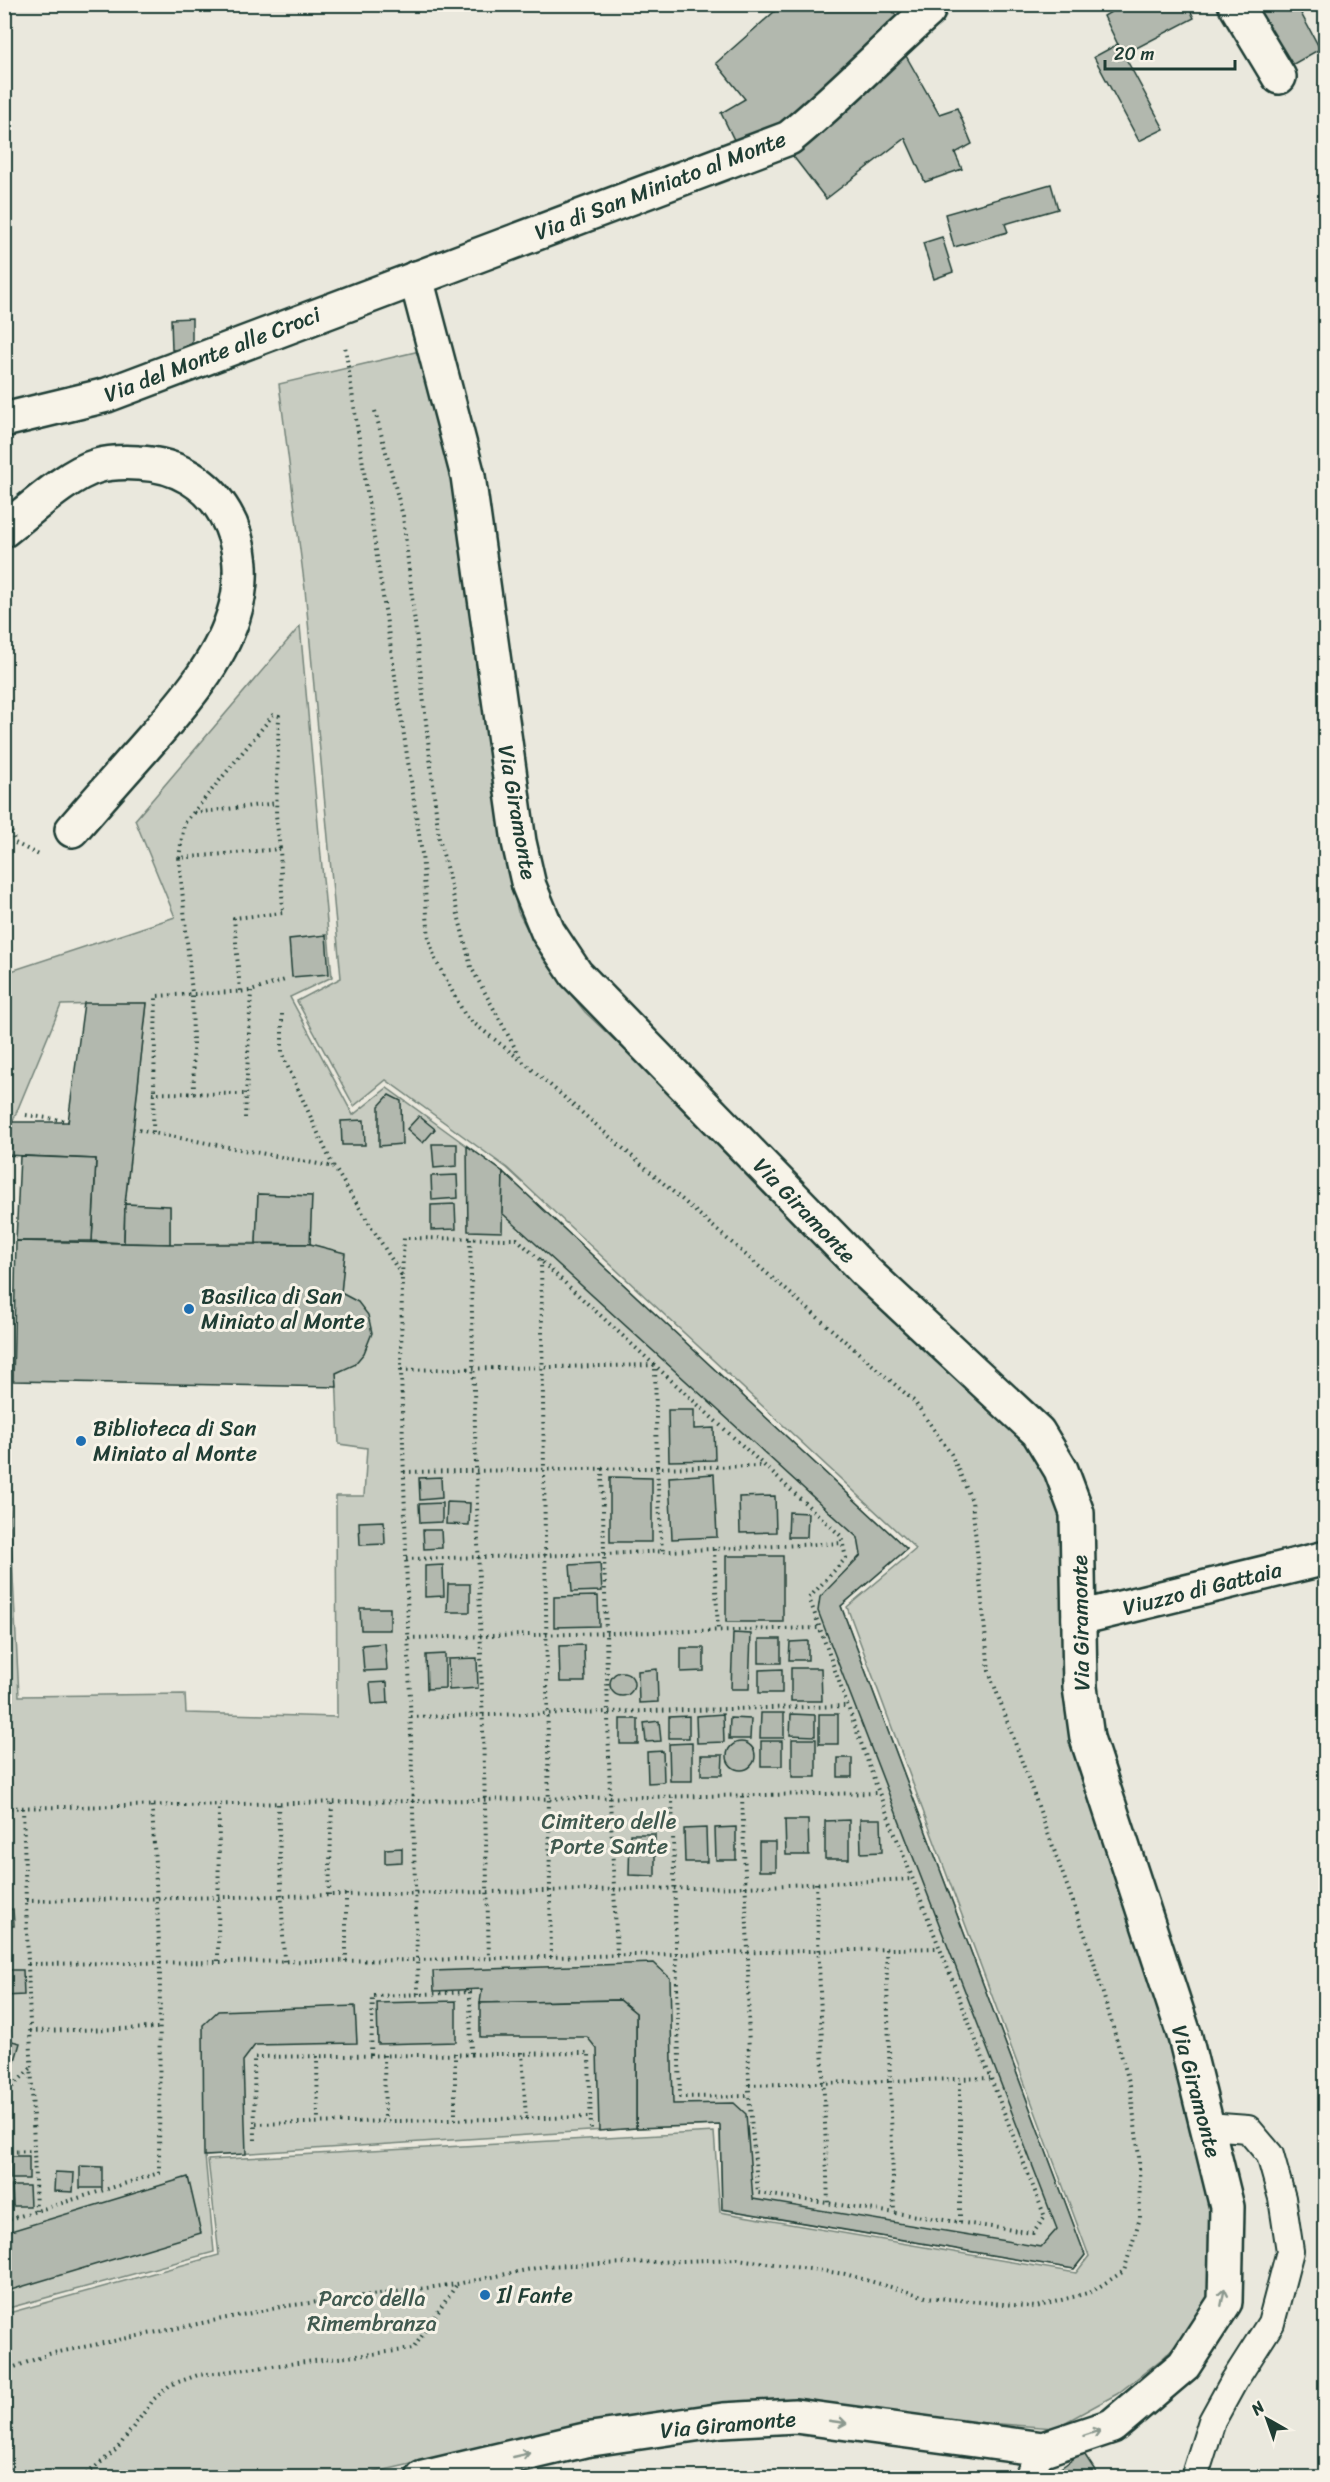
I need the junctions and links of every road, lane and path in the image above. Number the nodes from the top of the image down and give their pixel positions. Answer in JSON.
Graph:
{"nodes":[{"id":1,"x":1235,"y":4,"type":"edge"},
{"id":2,"x":932,"y":7,"type":"edge"},
{"id":3,"x":1279,"y":77,"type":"dead end"},
{"id":4,"x":416,"y":278,"type":"junction"},
{"id":5,"x":346,"y":353,"type":"dead end"},
{"id":6,"x":375,"y":411,"type":"dead end"},
{"id":7,"x":4,"y":420,"type":"edge"},
{"id":8,"x":4,"y":530,"type":"edge"},
{"id":9,"x":277,"y":803,"type":"junction"},
{"id":10,"x":4,"y":809,"type":"edge"},
{"id":11,"x":193,"y":813,"type":"junction"},
{"id":12,"x":72,"y":830,"type":"dead end"},
{"id":13,"x":280,"y":849,"type":"junction"},
{"id":14,"x":43,"y":857,"type":"dead end"},
{"id":15,"x":179,"y":858,"type":"junction"},
{"id":16,"x":285,"y":980,"type":"dead end"},
{"id":17,"x":240,"y":991,"type":"junction"},
{"id":18,"x":251,"y":991,"type":"junction"},
{"id":19,"x":192,"y":993,"type":"junction"},
{"id":20,"x":282,"y":1014,"type":"dead end"},
{"id":21,"x":521,"y":1061,"type":"junction"},
{"id":22,"x":152,"y":1093,"type":"junction"},
{"id":23,"x":194,"y":1093,"type":"junction"},
{"id":24,"x":246,"y":1094,"type":"junction"},
{"id":25,"x":26,"y":1115,"type":"dead end"},
{"id":26,"x":245,"y":1118,"type":"dead end"},
{"id":27,"x":69,"y":1121,"type":"dead end"},
{"id":28,"x":133,"y":1129,"type":"dead end"},
{"id":29,"x":153,"y":1132,"type":"junction"},
{"id":30,"x":334,"y":1167,"type":"junction"},
{"id":31,"x":470,"y":1239,"type":"junction"},
{"id":32,"x":542,"y":1259,"type":"junction"},
{"id":33,"x":402,"y":1276,"type":"junction"},
{"id":34,"x":655,"y":1365,"type":"junction"},
{"id":35,"x":543,"y":1367,"type":"junction"},
{"id":36,"x":475,"y":1369,"type":"junction"},
{"id":37,"x":401,"y":1370,"type":"junction"},
{"id":38,"x":765,"y":1466,"type":"junction"},
{"id":39,"x":657,"y":1467,"type":"junction"},
{"id":40,"x":602,"y":1468,"type":"junction"},
{"id":41,"x":544,"y":1469,"type":"junction"},
{"id":42,"x":477,"y":1471,"type":"junction"},
{"id":43,"x":404,"y":1472,"type":"junction"},
{"id":44,"x":843,"y":1543,"type":"junction"},
{"id":45,"x":714,"y":1549,"type":"junction"},
{"id":46,"x":662,"y":1551,"type":"junction"},
{"id":47,"x":604,"y":1554,"type":"junction"},
{"id":48,"x":545,"y":1555,"type":"junction"},
{"id":49,"x":480,"y":1557,"type":"junction"},
{"id":50,"x":406,"y":1558,"type":"junction"},
{"id":51,"x":1326,"y":1558,"type":"edge"},
{"id":52,"x":1079,"y":1618,"type":"junction"},
{"id":53,"x":819,"y":1628,"type":"junction"},
{"id":54,"x":718,"y":1630,"type":"junction"},
{"id":55,"x":606,"y":1633,"type":"junction"},
{"id":56,"x":546,"y":1634,"type":"junction"},
{"id":57,"x":482,"y":1636,"type":"junction"},
{"id":58,"x":408,"y":1638,"type":"junction"},
{"id":59,"x":848,"y":1706,"type":"junction"},
{"id":60,"x":608,"y":1712,"type":"junction"},
{"id":61,"x":547,"y":1714,"type":"junction"},
{"id":62,"x":484,"y":1716,"type":"junction"},
{"id":63,"x":411,"y":1717,"type":"junction"},
{"id":64,"x":879,"y":1793,"type":"junction"},
{"id":65,"x":742,"y":1796,"type":"junction"},
{"id":66,"x":672,"y":1797,"type":"junction"},
{"id":67,"x":610,"y":1798,"type":"junction"},
{"id":68,"x":549,"y":1799,"type":"junction"},
{"id":69,"x":486,"y":1800,"type":"junction"},
{"id":70,"x":413,"y":1801,"type":"junction"},
{"id":71,"x":332,"y":1803,"type":"junction"},
{"id":72,"x":219,"y":1804,"type":"junction"},
{"id":73,"x":278,"y":1804,"type":"junction"},
{"id":74,"x":152,"y":1806,"type":"junction"},
{"id":75,"x":4,"y":1808,"type":"edge"},
{"id":76,"x":23,"y":1808,"type":"junction"},
{"id":77,"x":912,"y":1880,"type":"junction"},
{"id":78,"x":816,"y":1883,"type":"junction"},
{"id":79,"x":745,"y":1887,"type":"junction"},
{"id":80,"x":613,"y":1888,"type":"junction"},
{"id":81,"x":674,"y":1888,"type":"junction"},
{"id":82,"x":550,"y":1890,"type":"junction"},
{"id":83,"x":486,"y":1891,"type":"junction"},
{"id":84,"x":415,"y":1893,"type":"junction"},
{"id":85,"x":346,"y":1894,"type":"junction"},
{"id":86,"x":281,"y":1895,"type":"junction"},
{"id":87,"x":329,"y":1895,"type":"junction"},
{"id":88,"x":218,"y":1897,"type":"junction"},
{"id":89,"x":155,"y":1898,"type":"junction"},
{"id":90,"x":26,"y":1901,"type":"junction"},
{"id":91,"x":939,"y":1948,"type":"junction"},
{"id":92,"x":886,"y":1949,"type":"junction"},
{"id":93,"x":818,"y":1951,"type":"junction"},
{"id":94,"x":748,"y":1952,"type":"junction"},
{"id":95,"x":675,"y":1954,"type":"junction"},
{"id":96,"x":617,"y":1955,"type":"junction"},
{"id":97,"x":551,"y":1957,"type":"junction"},
{"id":98,"x":489,"y":1958,"type":"junction"},
{"id":99,"x":417,"y":1960,"type":"junction"},
{"id":100,"x":218,"y":1961,"type":"junction"},
{"id":101,"x":346,"y":1961,"type":"junction"},
{"id":102,"x":160,"y":1962,"type":"junction"},
{"id":103,"x":284,"y":1962,"type":"junction"},
{"id":104,"x":28,"y":1964,"type":"junction"},
{"id":105,"x":418,"y":1994,"type":"junction"},
{"id":106,"x":159,"y":2028,"type":"junction"},
{"id":107,"x":30,"y":2031,"type":"junction"},
{"id":108,"x":522,"y":2052,"type":"junction"},
{"id":109,"x":455,"y":2053,"type":"junction"},
{"id":110,"x":471,"y":2053,"type":"junction"},
{"id":111,"x":370,"y":2055,"type":"junction"},
{"id":112,"x":384,"y":2055,"type":"junction"},
{"id":113,"x":316,"y":2056,"type":"junction"},
{"id":114,"x":31,"y":2068,"type":"junction"},
{"id":115,"x":990,"y":2078,"type":"junction"},
{"id":116,"x":960,"y":2080,"type":"junction"},
{"id":117,"x":890,"y":2081,"type":"junction"},
{"id":118,"x":823,"y":2083,"type":"junction"},
{"id":119,"x":748,"y":2085,"type":"junction"},
{"id":120,"x":4,"y":2095,"type":"edge"},
{"id":121,"x":749,"y":2096,"type":"junction"},
{"id":122,"x":591,"y":2117,"type":"junction"},
{"id":123,"x":526,"y":2118,"type":"junction"},
{"id":124,"x":455,"y":2120,"type":"junction"},
{"id":125,"x":385,"y":2121,"type":"junction"},
{"id":126,"x":318,"y":2122,"type":"junction"},
{"id":127,"x":255,"y":2124,"type":"junction"},
{"id":128,"x":1207,"y":2126,"type":"junction"},
{"id":129,"x":591,"y":2130,"type":"dead end"},
{"id":130,"x":255,"y":2140,"type":"dead end"},
{"id":131,"x":34,"y":2151,"type":"junction"},
{"id":132,"x":4,"y":2152,"type":"edge"},
{"id":133,"x":828,"y":2203,"type":"junction"},
{"id":134,"x":36,"y":2211,"type":"junction"},
{"id":135,"x":894,"y":2213,"type":"junction"},
{"id":136,"x":4,"y":2221,"type":"edge"},
{"id":137,"x":960,"y":2222,"type":"junction"},
{"id":138,"x":457,"y":2284,"type":"junction"},
{"id":139,"x":4,"y":2371,"type":"edge"},
{"id":140,"x":1043,"y":2449,"type":"junction"},
{"id":141,"x":82,"y":2478,"type":"edge"},
{"id":142,"x":423,"y":2478,"type":"edge"},
{"id":143,"x":1027,"y":2478,"type":"edge"},
{"id":144,"x":1194,"y":2478,"type":"edge"}],
"edges":[{"from":1,"to":3,"type":"street"},
{"from":2,"to":4,"type":"street","name":"Via di San Miniato al Monte"},
{"from":4,"to":7,"type":"street","name":"Via del Monte alle Croci"},
{"from":4,"to":52,"type":"street","name":"Via Giramonte"},
{"from":5,"to":21,"type":"path"},
{"from":6,"to":21,"type":"path"},
{"from":8,"to":12,"type":"street"},
{"from":9,"to":11,"type":"path"},
{"from":9,"to":11,"type":"path"},
{"from":9,"to":13,"type":"path"},
{"from":10,"to":14,"type":"path"},
{"from":11,"to":15,"type":"path"},
{"from":13,"to":15,"type":"path"},
{"from":13,"to":17,"type":"path"},
{"from":15,"to":19,"type":"path"},
{"from":16,"to":18,"type":"path"},
{"from":17,"to":18,"type":"path"},
{"from":17,"to":19,"type":"path"},
{"from":18,"to":24,"type":"path"},
{"from":19,"to":22,"type":"path"},
{"from":19,"to":23,"type":"path"},
{"from":20,"to":30,"type":"path"},
{"from":21,"to":138,"type":"path"},
{"from":22,"to":23,"type":"path"},
{"from":22,"to":29,"type":"path"},
{"from":23,"to":24,"type":"path"},
{"from":24,"to":26,"type":"path"},
{"from":25,"to":27,"type":"path"},
{"from":28,"to":29,"type":"path"},
{"from":29,"to":30,"type":"path"},
{"from":30,"to":33,"type":"path"},
{"from":31,"to":32,"type":"path"},
{"from":31,"to":33,"type":"path"},
{"from":31,"to":36,"type":"path"},
{"from":32,"to":34,"type":"path"},
{"from":32,"to":35,"type":"path"},
{"from":33,"to":37,"type":"path"},
{"from":34,"to":35,"type":"path"},
{"from":34,"to":38,"type":"path"},
{"from":34,"to":39,"type":"path"},
{"from":35,"to":36,"type":"path"},
{"from":35,"to":41,"type":"path"},
{"from":36,"to":37,"type":"path"},
{"from":36,"to":42,"type":"path"},
{"from":37,"to":43,"type":"path"},
{"from":38,"to":39,"type":"path"},
{"from":38,"to":44,"type":"path"},
{"from":39,"to":40,"type":"path"},
{"from":39,"to":46,"type":"path"},
{"from":40,"to":41,"type":"path"},
{"from":40,"to":47,"type":"path"},
{"from":41,"to":42,"type":"path"},
{"from":41,"to":48,"type":"path"},
{"from":42,"to":43,"type":"path"},
{"from":42,"to":49,"type":"path"},
{"from":43,"to":50,"type":"path"},
{"from":44,"to":45,"type":"path"},
{"from":44,"to":53,"type":"path"},
{"from":45,"to":46,"type":"path"},
{"from":45,"to":54,"type":"path"},
{"from":46,"to":47,"type":"path"},
{"from":47,"to":48,"type":"path"},
{"from":47,"to":55,"type":"path"},
{"from":48,"to":49,"type":"path"},
{"from":48,"to":56,"type":"path"},
{"from":49,"to":50,"type":"path"},
{"from":49,"to":57,"type":"path"},
{"from":50,"to":58,"type":"path"},
{"from":51,"to":52,"type":"street","name":"Viuzzo di Gattaia"},
{"from":52,"to":128,"type":"street","name":"Via Giramonte"},
{"from":53,"to":54,"type":"path"},
{"from":53,"to":59,"type":"path"},
{"from":54,"to":55,"type":"path"},
{"from":55,"to":56,"type":"path"},
{"from":55,"to":60,"type":"path"},
{"from":56,"to":57,"type":"path"},
{"from":56,"to":61,"type":"path"},
{"from":57,"to":58,"type":"path"},
{"from":57,"to":62,"type":"path"},
{"from":58,"to":63,"type":"path"},
{"from":59,"to":60,"type":"path"},
{"from":59,"to":64,"type":"path"},
{"from":60,"to":61,"type":"path"},
{"from":60,"to":67,"type":"path"},
{"from":61,"to":62,"type":"path"},
{"from":61,"to":68,"type":"path"},
{"from":62,"to":63,"type":"path"},
{"from":62,"to":69,"type":"path"},
{"from":63,"to":70,"type":"path"},
{"from":64,"to":65,"type":"path"},
{"from":64,"to":77,"type":"path"},
{"from":65,"to":66,"type":"path"},
{"from":65,"to":79,"type":"path"},
{"from":66,"to":67,"type":"path"},
{"from":66,"to":81,"type":"path"},
{"from":67,"to":68,"type":"path"},
{"from":67,"to":80,"type":"path"},
{"from":68,"to":69,"type":"path"},
{"from":68,"to":82,"type":"path"},
{"from":69,"to":70,"type":"path"},
{"from":69,"to":83,"type":"path"},
{"from":70,"to":71,"type":"path"},
{"from":70,"to":84,"type":"path"},
{"from":71,"to":73,"type":"path"},
{"from":71,"to":87,"type":"path"},
{"from":72,"to":73,"type":"path"},
{"from":72,"to":74,"type":"path"},
{"from":72,"to":88,"type":"path"},
{"from":73,"to":86,"type":"path"},
{"from":74,"to":76,"type":"path"},
{"from":74,"to":89,"type":"path"},
{"from":75,"to":76,"type":"path"},
{"from":76,"to":90,"type":"path"},
{"from":77,"to":78,"type":"path"},
{"from":77,"to":91,"type":"path"},
{"from":78,"to":79,"type":"path"},
{"from":78,"to":93,"type":"path"},
{"from":79,"to":81,"type":"path"},
{"from":79,"to":94,"type":"path"},
{"from":80,"to":81,"type":"path"},
{"from":80,"to":82,"type":"path"},
{"from":80,"to":96,"type":"path"},
{"from":81,"to":95,"type":"path"},
{"from":82,"to":83,"type":"path"},
{"from":82,"to":97,"type":"path"},
{"from":83,"to":84,"type":"path"},
{"from":83,"to":98,"type":"path"},
{"from":84,"to":85,"type":"path"},
{"from":84,"to":99,"type":"path"},
{"from":85,"to":87,"type":"path"},
{"from":85,"to":101,"type":"path"},
{"from":86,"to":87,"type":"path"},
{"from":86,"to":88,"type":"path"},
{"from":86,"to":103,"type":"path"},
{"from":88,"to":89,"type":"path"},
{"from":88,"to":100,"type":"path"},
{"from":89,"to":90,"type":"path"},
{"from":89,"to":102,"type":"path"},
{"from":90,"to":104,"type":"path"},
{"from":91,"to":92,"type":"path"},
{"from":91,"to":115,"type":"path"},
{"from":92,"to":93,"type":"path"},
{"from":92,"to":117,"type":"path"},
{"from":93,"to":94,"type":"path"},
{"from":93,"to":118,"type":"path"},
{"from":94,"to":95,"type":"path"},
{"from":94,"to":119,"type":"path"},
{"from":95,"to":96,"type":"path"},
{"from":95,"to":121,"type":"path"},
{"from":96,"to":97,"type":"path"},
{"from":97,"to":98,"type":"path"},
{"from":98,"to":99,"type":"path"},
{"from":99,"to":101,"type":"path"},
{"from":99,"to":105,"type":"path"},
{"from":100,"to":102,"type":"path"},
{"from":100,"to":103,"type":"path"},
{"from":101,"to":103,"type":"path"},
{"from":102,"to":104,"type":"path"},
{"from":102,"to":106,"type":"path"},
{"from":104,"to":107,"type":"path"},
{"from":105,"to":110,"type":"path"},
{"from":105,"to":111,"type":"path"},
{"from":106,"to":107,"type":"path"},
{"from":106,"to":134,"type":"path"},
{"from":107,"to":114,"type":"path"},
{"from":108,"to":110,"type":"path"},
{"from":108,"to":122,"type":"path"},
{"from":108,"to":123,"type":"path"},
{"from":109,"to":110,"type":"path"},
{"from":109,"to":112,"type":"path"},
{"from":109,"to":124,"type":"path"},
{"from":111,"to":112,"type":"path"},
{"from":111,"to":113,"type":"path"},
{"from":112,"to":125,"type":"path"},
{"from":113,"to":126,"type":"path"},
{"from":113,"to":127,"type":"path"},
{"from":114,"to":120,"type":"path"},
{"from":114,"to":131,"type":"path"},
{"from":115,"to":116,"type":"path"},
{"from":115,"to":137,"type":"path"},
{"from":116,"to":117,"type":"path"},
{"from":116,"to":137,"type":"path"},
{"from":117,"to":118,"type":"path"},
{"from":117,"to":135,"type":"path"},
{"from":118,"to":119,"type":"path"},
{"from":118,"to":133,"type":"path"},
{"from":119,"to":121,"type":"path"},
{"from":121,"to":133,"type":"path"},
{"from":122,"to":123,"type":"path"},
{"from":122,"to":129,"type":"path"},
{"from":123,"to":124,"type":"path"},
{"from":124,"to":125,"type":"path"},
{"from":125,"to":126,"type":"path"},
{"from":126,"to":127,"type":"path"},
{"from":127,"to":130,"type":"path"},
{"from":140,"to":128,"type":"street","name":"Via Giramonte","one_way":true},
{"from":128,"to":144,"type":"lane"},
{"from":131,"to":132,"type":"path"},
{"from":131,"to":134,"type":"path"},
{"from":133,"to":135,"type":"path"},
{"from":134,"to":136,"type":"path"},
{"from":135,"to":137,"type":"path"},
{"from":138,"to":139,"type":"path"},
{"from":138,"to":141,"type":"path"},
{"from":142,"to":140,"type":"street","name":"Via Giramonte","one_way":true},
{"from":140,"to":143,"type":"lane"}]}
